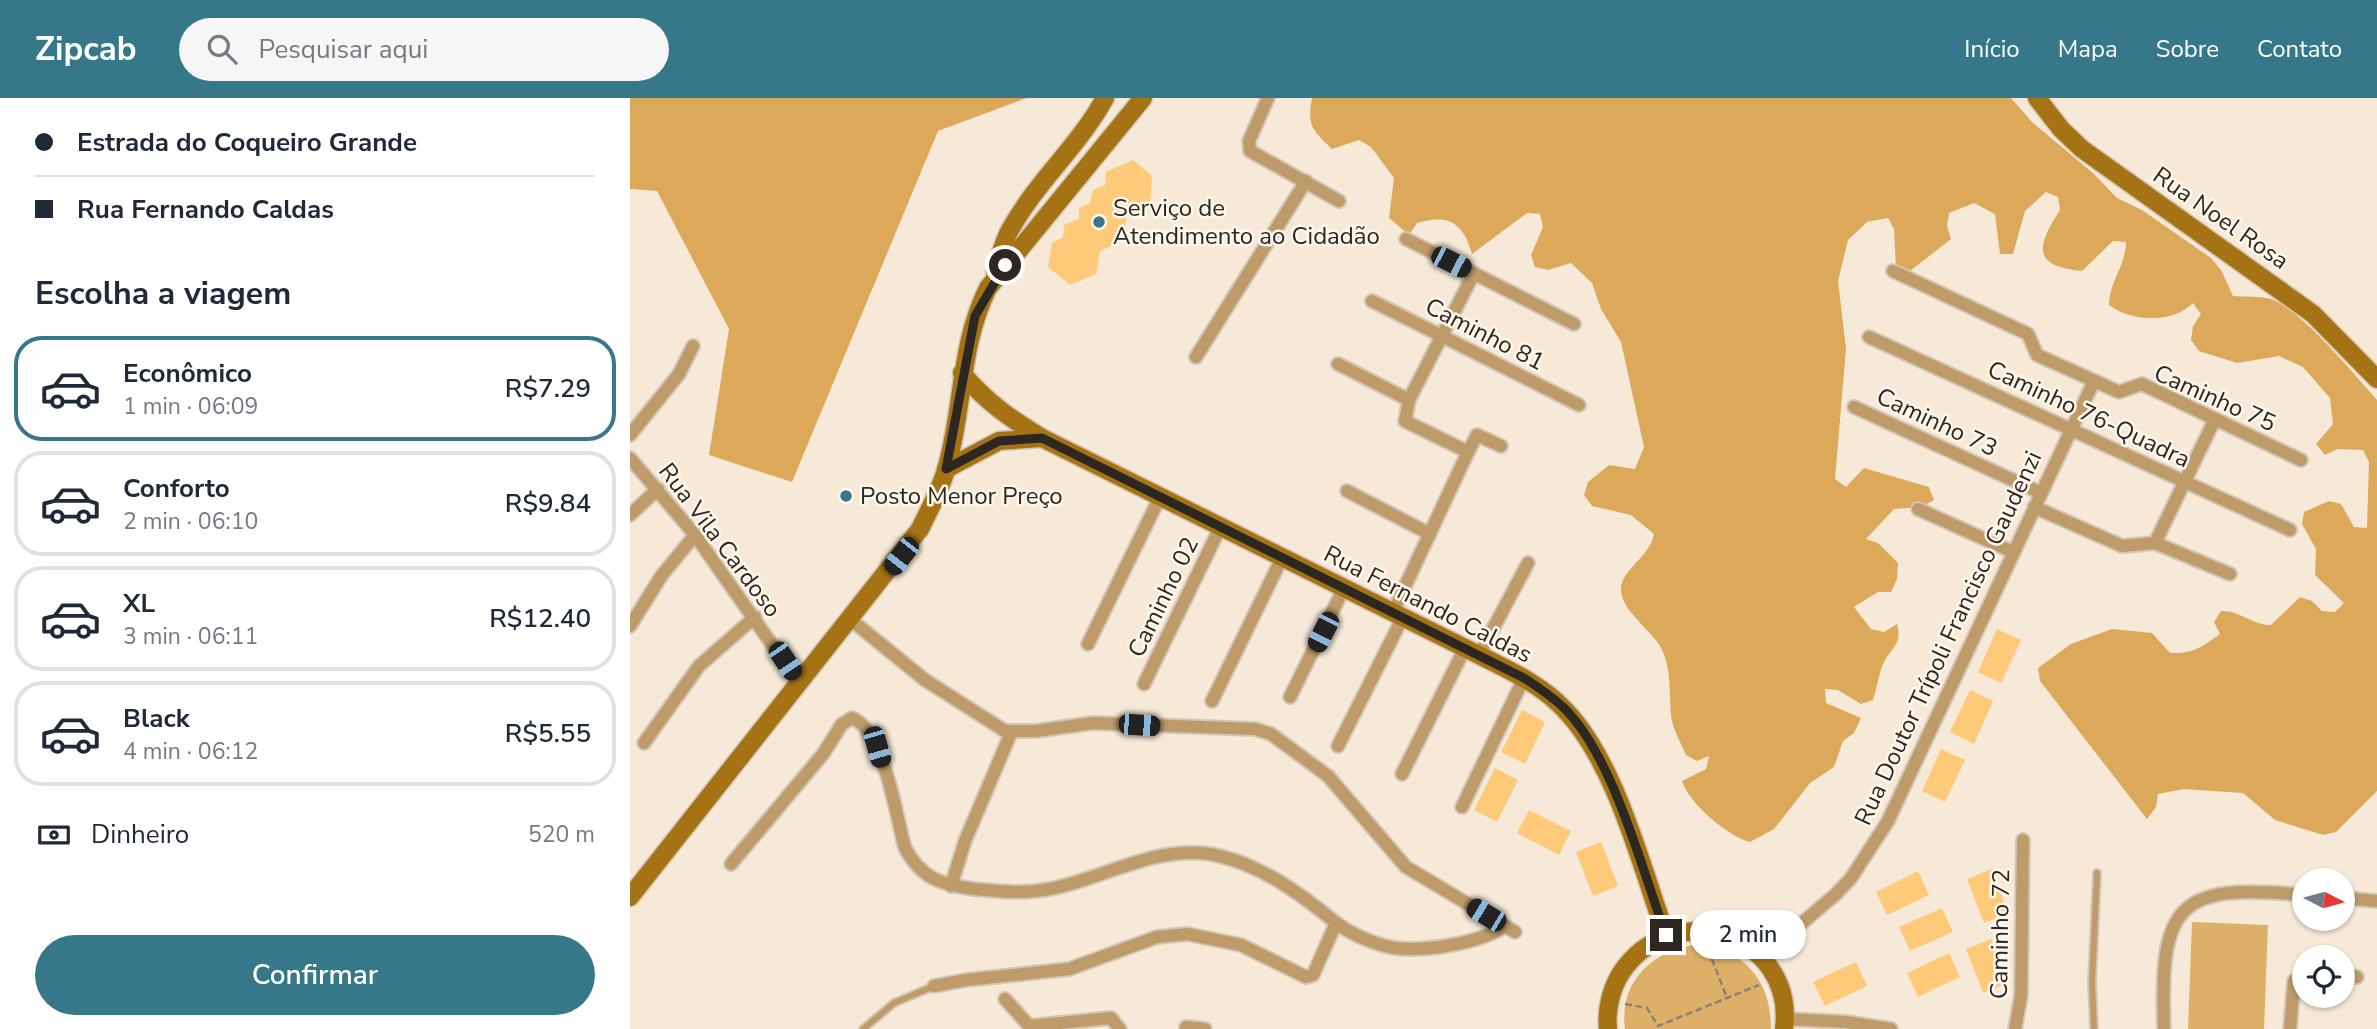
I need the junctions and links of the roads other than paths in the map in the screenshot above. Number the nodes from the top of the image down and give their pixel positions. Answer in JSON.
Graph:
{"nodes":[{"id":1,"x":1105,"y":98,"type":"edge"},
{"id":2,"x":1143,"y":98,"type":"edge"},
{"id":3,"x":1268,"y":98,"type":"edge"},
{"id":4,"x":2037,"y":98,"type":"edge"},
{"id":5,"x":1306,"y":181,"type":"junction"},
{"id":6,"x":1339,"y":201,"type":"dead end"},
{"id":7,"x":1406,"y":239,"type":"dead end"},
{"id":8,"x":1894,"y":271,"type":"dead end"},
{"id":9,"x":1474,"y":273,"type":"junction"},
{"id":10,"x":988,"y":288,"type":"junction"},
{"id":11,"x":1372,"y":301,"type":"dead end"},
{"id":12,"x":1574,"y":324,"type":"dead end"},
{"id":13,"x":1442,"y":336,"type":"junction"},
{"id":14,"x":1869,"y":337,"type":"dead end"},
{"id":15,"x":693,"y":346,"type":"dead end"},
{"id":16,"x":1196,"y":357,"type":"dead end"},
{"id":17,"x":1338,"y":364,"type":"dead end"},
{"id":18,"x":962,"y":373,"type":"junction"},
{"id":19,"x":2377,"y":379,"type":"edge"},
{"id":20,"x":2094,"y":381,"type":"junction"},
{"id":21,"x":1409,"y":400,"type":"junction"},
{"id":22,"x":1579,"y":405,"type":"dead end"},
{"id":23,"x":1854,"y":407,"type":"dead end"},
{"id":24,"x":1002,"y":414,"type":"junction"},
{"id":25,"x":2215,"y":419,"type":"junction"},
{"id":26,"x":2071,"y":429,"type":"junction"},
{"id":27,"x":630,"y":435,"type":"edge"},
{"id":28,"x":1042,"y":438,"type":"junction"},
{"id":29,"x":999,"y":441,"type":"junction"},
{"id":30,"x":1501,"y":446,"type":"dead end"},
{"id":31,"x":1468,"y":452,"type":"junction"},
{"id":32,"x":630,"y":458,"type":"edge"},
{"id":33,"x":2301,"y":460,"type":"dead end"},
{"id":34,"x":946,"y":469,"type":"junction"},
{"id":35,"x":2185,"y":481,"type":"junction"},
{"id":36,"x":658,"y":489,"type":"junction"},
{"id":37,"x":1347,"y":491,"type":"dead end"},
{"id":38,"x":2041,"y":493,"type":"junction"},
{"id":39,"x":1160,"y":497,"type":"junction"},
{"id":40,"x":2034,"y":507,"type":"junction"},
{"id":41,"x":1918,"y":509,"type":"dead end"},
{"id":42,"x":630,"y":515,"type":"edge"},
{"id":43,"x":1220,"y":528,"type":"junction"},
{"id":44,"x":2290,"y":530,"type":"dead end"},
{"id":45,"x":1430,"y":534,"type":"junction"},
{"id":46,"x":695,"y":535,"type":"junction"},
{"id":47,"x":2155,"y":543,"type":"junction"},
{"id":48,"x":2013,"y":552,"type":"junction"},
{"id":49,"x":1282,"y":558,"type":"junction"},
{"id":50,"x":1528,"y":563,"type":"dead end"},
{"id":51,"x":2231,"y":574,"type":"dead end"},
{"id":52,"x":1344,"y":588,"type":"junction"},
{"id":53,"x":1398,"y":615,"type":"junction"},
{"id":54,"x":755,"y":617,"type":"junction"},
{"id":55,"x":850,"y":619,"type":"junction"},
{"id":56,"x":630,"y":626,"type":"edge"},
{"id":57,"x":1088,"y":644,"type":"dead end"},
{"id":58,"x":1472,"y":651,"type":"junction"},
{"id":59,"x":1524,"y":678,"type":"junction"},
{"id":60,"x":799,"y":683,"type":"junction"},
{"id":61,"x":1144,"y":684,"type":"dead end"},
{"id":62,"x":1290,"y":697,"type":"dead end"},
{"id":63,"x":1212,"y":701,"type":"dead end"},
{"id":64,"x":1011,"y":733,"type":"junction"},
{"id":65,"x":645,"y":743,"type":"dead end"},
{"id":66,"x":1338,"y":746,"type":"dead end"},
{"id":67,"x":1402,"y":774,"type":"dead end"},
{"id":68,"x":1462,"y":807,"type":"dead end"},
{"id":69,"x":2023,"y":840,"type":"dead end"},
{"id":70,"x":731,"y":864,"type":"dead end"},
{"id":71,"x":2096,"y":873,"type":"dead end"},
{"id":72,"x":951,"y":886,"type":"junction"},
{"id":73,"x":2292,"y":894,"type":"edge"},
{"id":74,"x":630,"y":897,"type":"edge"},
{"id":75,"x":2356,"y":899,"type":"edge"},
{"id":76,"x":2377,"y":901,"type":"edge"},
{"id":77,"x":1336,"y":923,"type":"junction"},
{"id":78,"x":1666,"y":935,"type":"junction"},
{"id":79,"x":1761,"y":958,"type":"junction"},
{"id":80,"x":934,"y":986,"type":"joint"},
{"id":81,"x":1006,"y":999,"type":"dead end"},
{"id":82,"x":2292,"y":1005,"type":"edge"},
{"id":83,"x":1785,"y":1024,"type":"edge"},
{"id":84,"x":1186,"y":1027,"type":"dead end"},
{"id":85,"x":1877,"y":1027,"type":"edge"},
{"id":86,"x":1031,"y":1028,"type":"edge"},
{"id":87,"x":863,"y":1029,"type":"edge"},
{"id":88,"x":1120,"y":1029,"type":"edge"},
{"id":89,"x":1205,"y":1029,"type":"edge"},
{"id":90,"x":1608,"y":1029,"type":"edge"},
{"id":91,"x":1891,"y":1029,"type":"edge"},
{"id":92,"x":2015,"y":1029,"type":"edge"},
{"id":93,"x":2094,"y":1029,"type":"edge"},
{"id":94,"x":2164,"y":1029,"type":"edge"},
{"id":95,"x":2290,"y":1029,"type":"edge"}],
"edges":[{"from":1,"to":10,"type":"main road"},
{"from":2,"to":10,"type":"main road"},
{"from":3,"to":5,"type":"street"},
{"from":4,"to":19,"type":"main road","name":"Rua Noel Rosa"},
{"from":5,"to":6,"type":"street"},
{"from":5,"to":16,"type":"street"},
{"from":7,"to":9,"type":"street"},
{"from":8,"to":20,"type":"street","name":"Caminho 75"},
{"from":9,"to":12,"type":"street"},
{"from":9,"to":13,"type":"street"},
{"from":10,"to":18,"type":"main road"},
{"from":11,"to":13,"type":"street","name":"Caminho 81"},
{"from":13,"to":21,"type":"street"},
{"from":13,"to":22,"type":"street","name":"Caminho 81"},
{"from":14,"to":26,"type":"street","name":"Caminho 76-Quadra"},
{"from":15,"to":27,"type":"street"},
{"from":17,"to":21,"type":"street"},
{"from":18,"to":24,"type":"main road","name":"Rua Fernando Caldas"},
{"from":18,"to":34,"type":"main road"},
{"from":20,"to":25,"type":"street","name":"Caminho 75"},
{"from":20,"to":26,"type":"street","name":"Rua Doutor Trípoli Francisco Gaudenzi"},
{"from":21,"to":31,"type":"street"},
{"from":23,"to":38,"type":"street","name":"Caminho 73"},
{"from":24,"to":28,"type":"main road","name":"Rua Fernando Caldas"},
{"from":24,"to":29,"type":"main road"},
{"from":25,"to":33,"type":"street","name":"Caminho 75"},
{"from":25,"to":35,"type":"street"},
{"from":26,"to":35,"type":"street","name":"Caminho 76-Quadra"},
{"from":26,"to":38,"type":"street","name":"Rua Doutor Trípoli Francisco Gaudenzi"},
{"from":28,"to":29,"type":"main road"},
{"from":28,"to":39,"type":"main road","name":"Rua Fernando Caldas"},
{"from":29,"to":34,"type":"main road"},
{"from":30,"to":31,"type":"street"},
{"from":31,"to":45,"type":"street"},
{"from":32,"to":36,"type":"street","name":"Rua Vila Cardoso"},
{"from":34,"to":55,"type":"main road"},
{"from":35,"to":44,"type":"street","name":"Caminho 76-Quadra"},
{"from":35,"to":47,"type":"street"},
{"from":36,"to":42,"type":"street"},
{"from":36,"to":46,"type":"street","name":"Rua Vila Cardoso"},
{"from":37,"to":45,"type":"street"},
{"from":38,"to":40,"type":"street","name":"Rua Doutor Trípoli Francisco Gaudenzi"},
{"from":39,"to":43,"type":"main road","name":"Rua Fernando Caldas"},
{"from":39,"to":57,"type":"street"},
{"from":40,"to":47,"type":"street"},
{"from":40,"to":48,"type":"street","name":"Rua Doutor Trípoli Francisco Gaudenzi"},
{"from":41,"to":48,"type":"street"},
{"from":43,"to":49,"type":"main road","name":"Rua Fernando Caldas"},
{"from":43,"to":61,"type":"street","name":"Caminho 02"},
{"from":45,"to":53,"type":"street"},
{"from":46,"to":54,"type":"street","name":"Rua Vila Cardoso"},
{"from":46,"to":56,"type":"street"},
{"from":47,"to":51,"type":"street"},
{"from":48,"to":79,"type":"street","name":"Rua Doutor Trípoli Francisco Gaudenzi"},
{"from":49,"to":52,"type":"main road","name":"Rua Fernando Caldas"},
{"from":49,"to":63,"type":"street"},
{"from":50,"to":58,"type":"street"},
{"from":52,"to":53,"type":"main road","name":"Rua Fernando Caldas"},
{"from":52,"to":62,"type":"street"},
{"from":53,"to":58,"type":"main road","name":"Rua Fernando Caldas"},
{"from":53,"to":66,"type":"street"},
{"from":54,"to":60,"type":"street","name":"Rua Vila Cardoso"},
{"from":54,"to":65,"type":"street"},
{"from":55,"to":60,"type":"main road"},
{"from":55,"to":64,"type":"street"},
{"from":58,"to":59,"type":"main road","name":"Rua Fernando Caldas"},
{"from":58,"to":67,"type":"street"},
{"from":59,"to":68,"type":"street"},
{"from":59,"to":78,"type":"main road","name":"Rua Fernando Caldas"},
{"from":60,"to":74,"type":"main road"},
{"from":64,"to":72,"type":"street"},
{"from":64,"to":77,"type":"street"},
{"from":69,"to":92,"type":"street","name":"Caminho 72"},
{"from":70,"to":72,"type":"street"},
{"from":71,"to":93,"type":"lane"},
{"from":72,"to":77,"type":"street"},
{"from":73,"to":94,"type":"street"},
{"from":75,"to":76,"type":"street"},
{"from":77,"to":80,"type":"street"},
{"from":78,"to":79,"type":"main road"},
{"from":78,"to":90,"type":"main road"},
{"from":79,"to":83,"type":"main road"},
{"from":80,"to":87,"type":"lane"},
{"from":81,"to":86,"type":"street"},
{"from":82,"to":95,"type":"street"},
{"from":83,"to":85,"type":"street"},
{"from":84,"to":89,"type":"street"},
{"from":85,"to":91,"type":"street"},
{"from":86,"to":88,"type":"street"}]}
